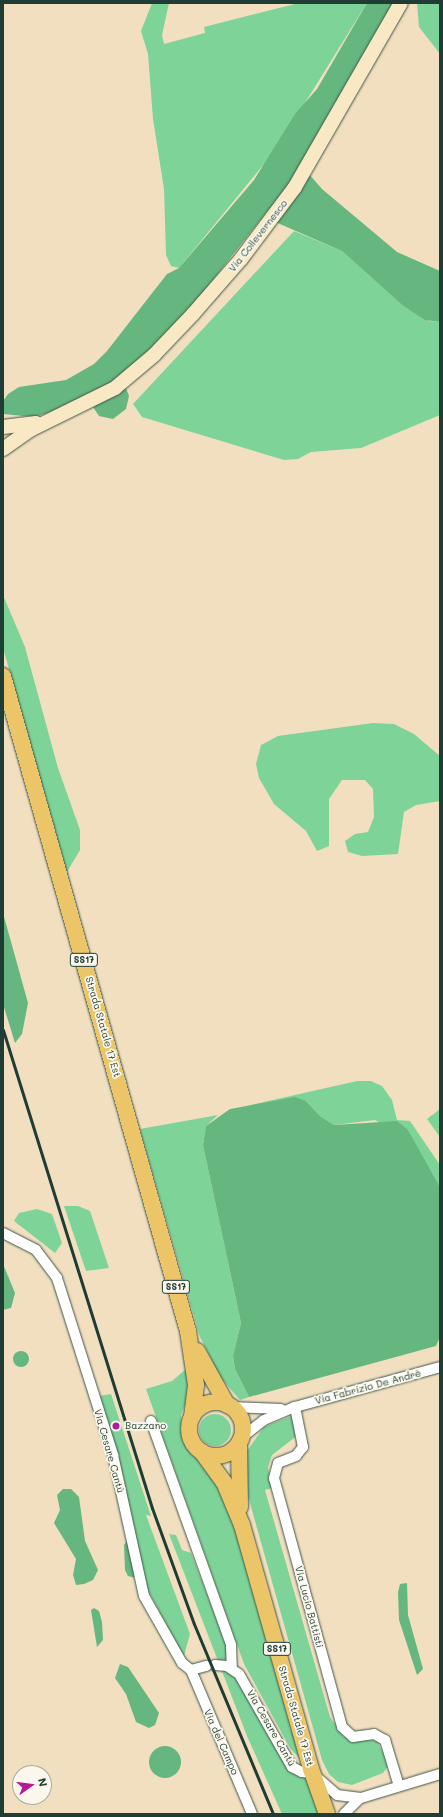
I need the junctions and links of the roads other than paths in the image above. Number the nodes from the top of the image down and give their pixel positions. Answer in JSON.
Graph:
{"nodes":[{"id":1,"x":401,"y":3,"type":"edge"},
{"id":2,"x":58,"y":417,"type":"junction"},
{"id":3,"x":3,"y":427,"type":"edge"},
{"id":4,"x":3,"y":449,"type":"edge"},
{"id":5,"x":3,"y":676,"type":"edge"},
{"id":6,"x":3,"y":1233,"type":"edge"},
{"id":7,"x":188,"y":1331,"type":"junction"},
{"id":8,"x":440,"y":1367,"type":"edge"},
{"id":9,"x":229,"y":1406,"type":"junction"},
{"id":10,"x":295,"y":1407,"type":"junction"},
{"id":11,"x":192,"y":1417,"type":"junction"},
{"id":12,"x":150,"y":1421,"type":"dead end"},
{"id":13,"x":240,"y":1440,"type":"junction"},
{"id":14,"x":202,"y":1452,"type":"junction"},
{"id":15,"x":242,"y":1525,"type":"junction"},
{"id":16,"x":232,"y":1668,"type":"junction"},
{"id":17,"x":191,"y":1670,"type":"junction"},
{"id":18,"x":312,"y":1773,"type":"junction"},
{"id":19,"x":440,"y":1774,"type":"edge"},
{"id":20,"x":399,"y":1786,"type":"junction"},
{"id":21,"x":361,"y":1798,"type":"junction"},
{"id":22,"x":252,"y":1814,"type":"edge"},
{"id":23,"x":327,"y":1814,"type":"edge"},
{"id":24,"x":344,"y":1814,"type":"edge"}],
"edges":[{"from":1,"to":2,"type":"street","name":"Via Collevernesco"},
{"from":2,"to":3,"type":"street","name":"Via Collevernesco"},
{"from":2,"to":4,"type":"street","name":"Via Collevernesco"},
{"from":5,"to":7,"type":"main road","name":"Strada Statale 17 Est","number":"SS17"},
{"from":6,"to":17,"type":"street","name":"Via Cesare Cantù"},
{"from":7,"to":9,"type":"main road","name":"Strada Statale 17 Est","number":"SS17"},
{"from":7,"to":11,"type":"main road","name":"Strada Statale 17 Est","number":"SS17"},
{"from":8,"to":10,"type":"street","name":"Via Fabrizio De Andrè"},
{"from":9,"to":10,"type":"street","name":"Via Fabrizio De Andrè"},
{"from":9,"to":11,"type":"main road"},
{"from":9,"to":13,"type":"main road","number":"SS17"},
{"from":10,"to":13,"type":"street","name":"Via Fabrizio De Andrè"},
{"from":10,"to":20,"type":"street","name":"Via Lucio Battisti"},
{"from":11,"to":14,"type":"main road","number":"SS17"},
{"from":12,"to":16,"type":"street"},
{"from":13,"to":14,"type":"main road"},
{"from":13,"to":15,"type":"main road","name":"Strada Statale 17 Est","number":"SS17"},
{"from":14,"to":15,"type":"main road","name":"Strada Statale 17 Est","number":"SS17"},
{"from":15,"to":18,"type":"main road","name":"Strada Statale 17 Est","number":"SS17"},
{"from":16,"to":17,"type":"street"},
{"from":16,"to":18,"type":"street","name":"Via Cesare Cantù"},
{"from":17,"to":22,"type":"street","name":"Via del Campo"},
{"from":18,"to":21,"type":"street"},
{"from":18,"to":23,"type":"main road","name":"Strada Statale 17 Est","number":"SS17"},
{"from":19,"to":20,"type":"street"},
{"from":20,"to":21,"type":"street"},
{"from":21,"to":24,"type":"street"}]}
